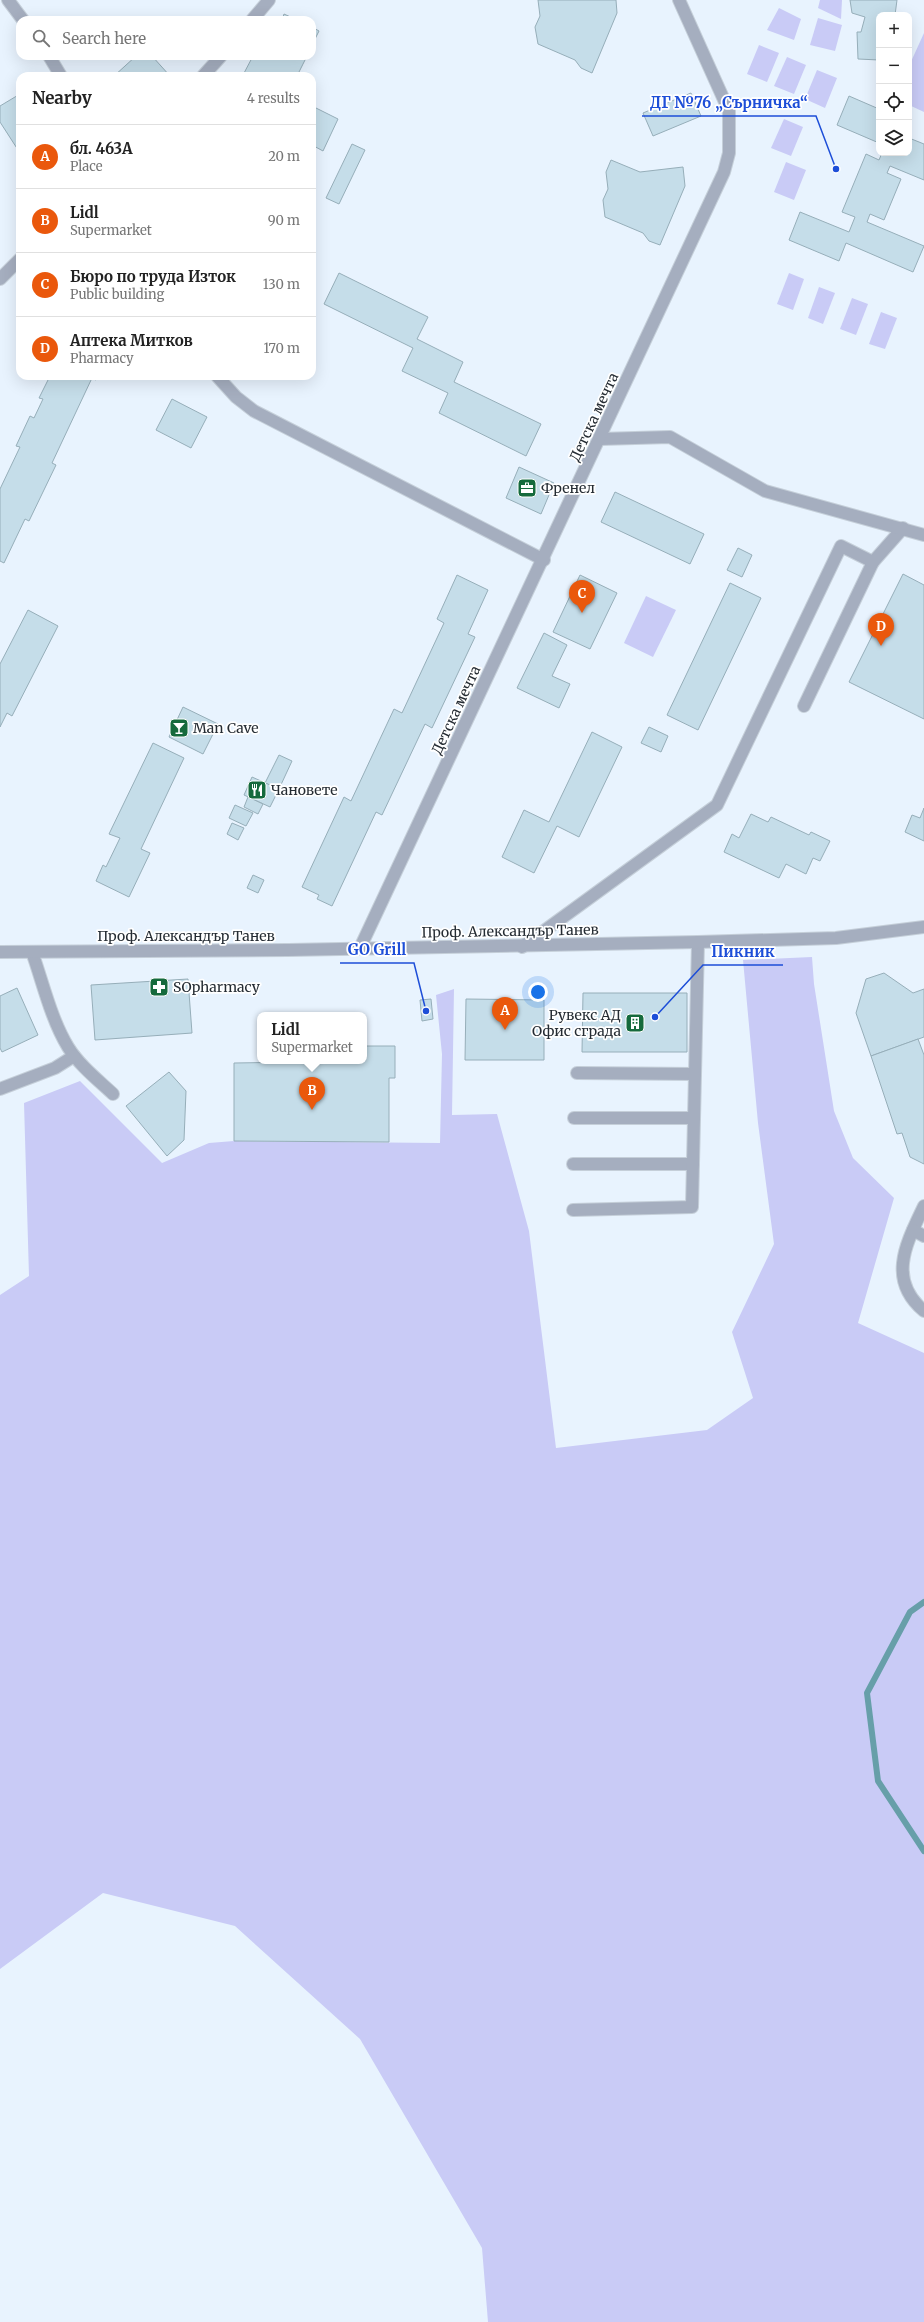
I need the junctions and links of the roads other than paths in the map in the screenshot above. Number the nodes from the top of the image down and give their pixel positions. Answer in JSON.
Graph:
{"nodes":[{"id":1,"x":8,"y":0,"type":"edge"},
{"id":2,"x":269,"y":0,"type":"edge"},
{"id":3,"x":679,"y":0,"type":"edge"},
{"id":4,"x":20,"y":16,"type":"edge"},
{"id":5,"x":255,"y":16,"type":"edge"},
{"id":6,"x":51,"y":60,"type":"edge"},
{"id":7,"x":217,"y":60,"type":"edge"},
{"id":8,"x":58,"y":72,"type":"edge"},
{"id":9,"x":207,"y":72,"type":"edge"},
{"id":10,"x":16,"y":263,"type":"edge"},
{"id":11,"x":0,"y":279,"type":"edge"},
{"id":12,"x":221,"y":380,"type":"edge"},
{"id":13,"x":600,"y":439,"type":"junction"},
{"id":14,"x":903,"y":528,"type":"junction"},
{"id":15,"x":924,"y":535,"type":"edge"},
{"id":16,"x":544,"y":560,"type":"junction"},
{"id":17,"x":873,"y":562,"type":"junction"},
{"id":18,"x":804,"y":706,"type":"dead end"},
{"id":19,"x":924,"y":927,"type":"edge"},
{"id":20,"x":698,"y":942,"type":"junction"},
{"id":21,"x":522,"y":947,"type":"junction"},
{"id":22,"x":360,"y":948,"type":"junction"},
{"id":23,"x":0,"y":952,"type":"edge"},
{"id":24,"x":32,"y":952,"type":"junction"},
{"id":25,"x":74,"y":1056,"type":"junction"},
{"id":26,"x":577,"y":1073,"type":"dead end"},
{"id":27,"x":695,"y":1074,"type":"junction"},
{"id":28,"x":0,"y":1089,"type":"edge"},
{"id":29,"x":113,"y":1094,"type":"dead end"},
{"id":30,"x":574,"y":1118,"type":"dead end"},
{"id":31,"x":694,"y":1118,"type":"junction"},
{"id":32,"x":573,"y":1164,"type":"dead end"},
{"id":33,"x":693,"y":1164,"type":"junction"},
{"id":34,"x":924,"y":1206,"type":"edge"},
{"id":35,"x":573,"y":1210,"type":"dead end"},
{"id":36,"x":912,"y":1230,"type":"junction"},
{"id":37,"x":924,"y":1236,"type":"edge"},
{"id":38,"x":924,"y":1310,"type":"edge"}],
"edges":[{"from":1,"to":4,"type":"street"},
{"from":2,"to":5,"type":"street"},
{"from":3,"to":13,"type":"street","name":"Детска мечта"},
{"from":6,"to":8,"type":"street"},
{"from":7,"to":9,"type":"street"},
{"from":10,"to":11,"type":"street"},
{"from":12,"to":16,"type":"street"},
{"from":13,"to":14,"type":"street"},
{"from":13,"to":16,"type":"street","name":"Детска мечта"},
{"from":14,"to":15,"type":"street"},
{"from":14,"to":17,"type":"street"},
{"from":16,"to":22,"type":"street","name":"Детска мечта"},
{"from":17,"to":18,"type":"street"},
{"from":17,"to":21,"type":"street"},
{"from":19,"to":20,"type":"street","name":"Проф. Александър Танев"},
{"from":20,"to":21,"type":"street","name":"Проф. Александър Танев"},
{"from":20,"to":27,"type":"street"},
{"from":21,"to":22,"type":"street","name":"Проф. Александър Танев"},
{"from":22,"to":24,"type":"street","name":"Проф. Александър Танев"},
{"from":23,"to":24,"type":"street","name":"Проф. Александър Танев"},
{"from":24,"to":25,"type":"street"},
{"from":25,"to":28,"type":"street"},
{"from":25,"to":29,"type":"street"},
{"from":26,"to":27,"type":"street"},
{"from":27,"to":31,"type":"street"},
{"from":30,"to":31,"type":"street"},
{"from":31,"to":33,"type":"street"},
{"from":32,"to":33,"type":"street"},
{"from":33,"to":35,"type":"street"},
{"from":34,"to":36,"type":"street"},
{"from":36,"to":37,"type":"street"},
{"from":36,"to":38,"type":"street"}]}
